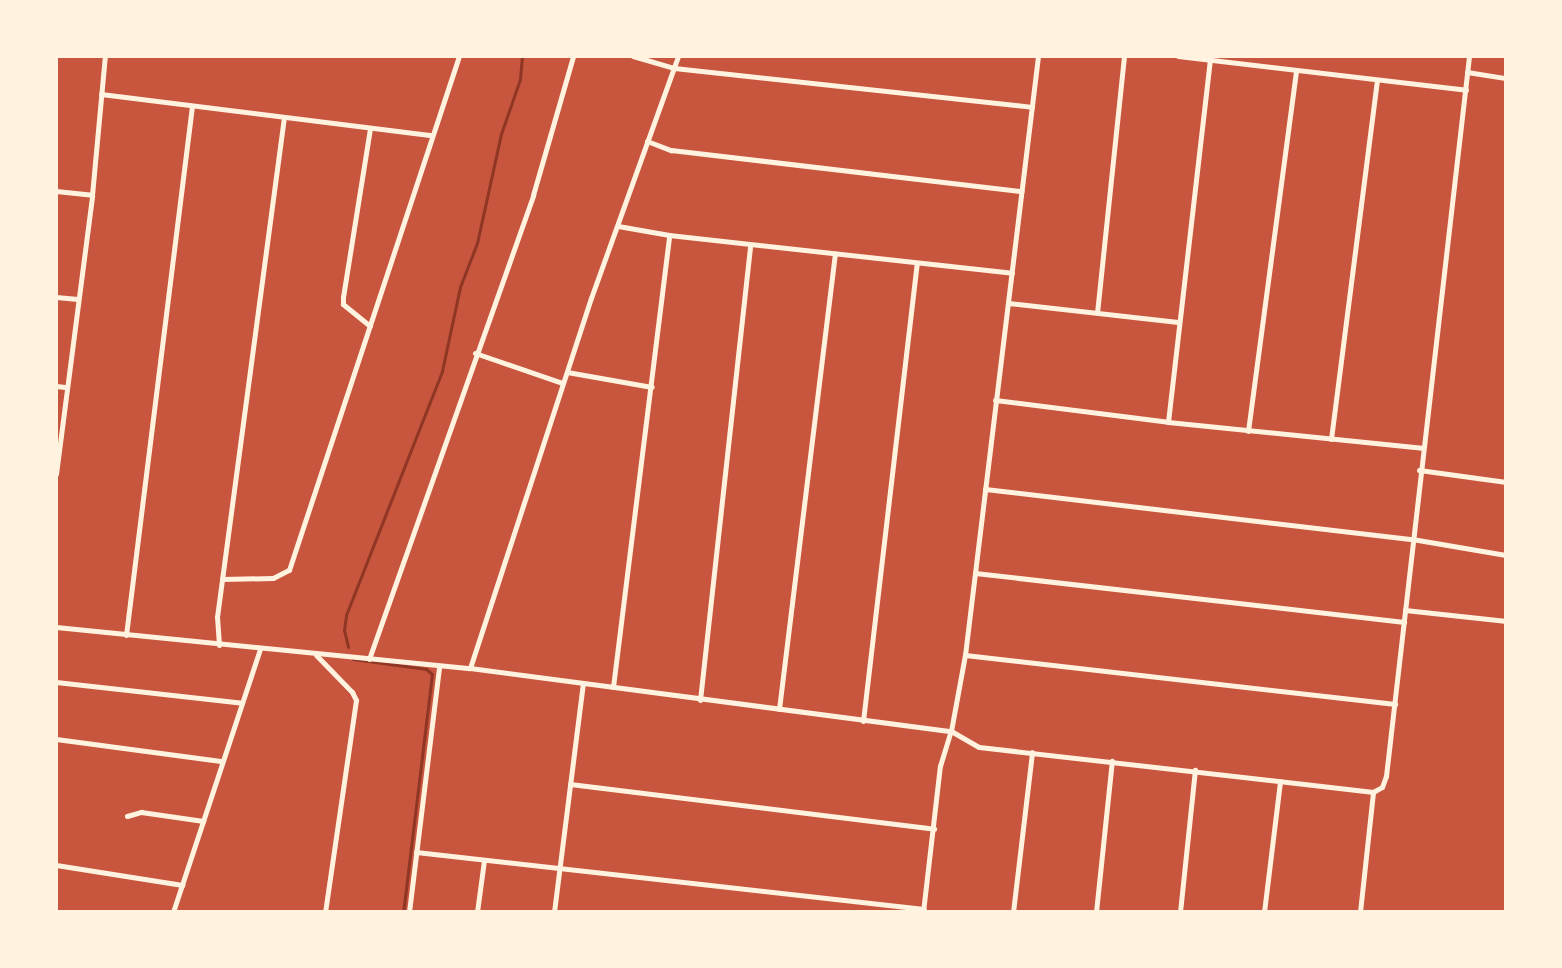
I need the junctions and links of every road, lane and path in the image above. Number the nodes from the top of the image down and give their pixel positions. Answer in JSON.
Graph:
{"nodes":[{"id":1,"x":105,"y":56,"type":"edge"},
{"id":2,"x":459,"y":56,"type":"edge"},
{"id":3,"x":573,"y":56,"type":"edge"},
{"id":4,"x":633,"y":56,"type":"edge"},
{"id":5,"x":678,"y":56,"type":"edge"},
{"id":6,"x":1038,"y":56,"type":"edge"},
{"id":7,"x":1124,"y":56,"type":"edge"},
{"id":8,"x":1178,"y":56,"type":"edge"},
{"id":9,"x":1469,"y":56,"type":"edge"},
{"id":10,"x":1210,"y":60,"type":"junction"},
{"id":11,"x":674,"y":68,"type":"junction"},
{"id":12,"x":1296,"y":71,"type":"junction"},
{"id":13,"x":1467,"y":72,"type":"junction"},
{"id":14,"x":1506,"y":78,"type":"edge"},
{"id":15,"x":1377,"y":80,"type":"junction"},
{"id":16,"x":1466,"y":90,"type":"junction"},
{"id":17,"x":101,"y":94,"type":"junction"},
{"id":18,"x":192,"y":106,"type":"junction"},
{"id":19,"x":1032,"y":107,"type":"junction"},
{"id":20,"x":284,"y":117,"type":"junction"},
{"id":21,"x":370,"y":128,"type":"junction"},
{"id":22,"x":431,"y":135,"type":"junction"},
{"id":23,"x":647,"y":141,"type":"junction"},
{"id":24,"x":56,"y":191,"type":"edge"},
{"id":25,"x":1022,"y":191,"type":"junction"},
{"id":26,"x":92,"y":195,"type":"junction"},
{"id":27,"x":618,"y":226,"type":"junction"},
{"id":28,"x":669,"y":235,"type":"junction"},
{"id":29,"x":750,"y":245,"type":"junction"},
{"id":30,"x":835,"y":253,"type":"junction"},
{"id":31,"x":917,"y":263,"type":"junction"},
{"id":32,"x":1012,"y":273,"type":"junction"},
{"id":33,"x":56,"y":297,"type":"edge"},
{"id":34,"x":78,"y":299,"type":"junction"},
{"id":35,"x":1008,"y":303,"type":"junction"},
{"id":36,"x":1097,"y":313,"type":"junction"},
{"id":37,"x":1178,"y":322,"type":"junction"},
{"id":38,"x":370,"y":326,"type":"junction"},
{"id":39,"x":475,"y":353,"type":"junction"},
{"id":40,"x":566,"y":372,"type":"junction"},
{"id":41,"x":562,"y":383,"type":"junction"},
{"id":42,"x":56,"y":386,"type":"edge"},
{"id":43,"x":65,"y":387,"type":"junction"},
{"id":44,"x":652,"y":387,"type":"junction"},
{"id":45,"x":995,"y":400,"type":"junction"},
{"id":46,"x":1168,"y":422,"type":"junction"},
{"id":47,"x":1248,"y":431,"type":"junction"},
{"id":48,"x":1331,"y":439,"type":"junction"},
{"id":49,"x":1422,"y":448,"type":"junction"},
{"id":50,"x":1419,"y":470,"type":"junction"},
{"id":51,"x":56,"y":473,"type":"edge"},
{"id":52,"x":1506,"y":482,"type":"edge"},
{"id":53,"x":985,"y":489,"type":"junction"},
{"id":54,"x":1412,"y":539,"type":"junction"},
{"id":55,"x":1506,"y":555,"type":"edge"},
{"id":56,"x":975,"y":573,"type":"junction"},
{"id":57,"x":222,"y":579,"type":"junction"},
{"id":58,"x":1405,"y":610,"type":"junction"},
{"id":59,"x":1506,"y":621,"type":"edge"},
{"id":60,"x":1404,"y":622,"type":"junction"},
{"id":61,"x":56,"y":627,"type":"edge"},
{"id":62,"x":126,"y":635,"type":"junction"},
{"id":63,"x":219,"y":645,"type":"junction"},
{"id":64,"x":260,"y":649,"type":"junction"},
{"id":65,"x":316,"y":654,"type":"junction"},
{"id":66,"x":965,"y":655,"type":"junction"},
{"id":67,"x":369,"y":659,"type":"junction"},
{"id":68,"x":439,"y":667,"type":"junction"},
{"id":69,"x":470,"y":668,"type":"junction"},
{"id":70,"x":56,"y":682,"type":"edge"},
{"id":71,"x":583,"y":684,"type":"junction"},
{"id":72,"x":613,"y":687,"type":"junction"},
{"id":73,"x":700,"y":700,"type":"junction"},
{"id":74,"x":242,"y":703,"type":"junction"},
{"id":75,"x":1395,"y":704,"type":"junction"},
{"id":76,"x":779,"y":709,"type":"junction"},
{"id":77,"x":863,"y":721,"type":"junction"},
{"id":78,"x":951,"y":731,"type":"junction"},
{"id":79,"x":56,"y":739,"type":"edge"},
{"id":80,"x":1032,"y":752,"type":"junction"},
{"id":81,"x":221,"y":761,"type":"junction"},
{"id":82,"x":1112,"y":761,"type":"junction"},
{"id":83,"x":1195,"y":770,"type":"junction"},
{"id":84,"x":1280,"y":781,"type":"junction"},
{"id":85,"x":570,"y":784,"type":"junction"},
{"id":86,"x":1373,"y":792,"type":"junction"},
{"id":87,"x":127,"y":816,"type":"dead end"},
{"id":88,"x":203,"y":821,"type":"junction"},
{"id":89,"x":934,"y":829,"type":"junction"},
{"id":90,"x":416,"y":852,"type":"junction"},
{"id":91,"x":484,"y":860,"type":"junction"},
{"id":92,"x":56,"y":865,"type":"edge"},
{"id":93,"x":558,"y":869,"type":"junction"},
{"id":94,"x":182,"y":885,"type":"junction"},
{"id":95,"x":923,"y":911,"type":"edge"},
{"id":96,"x":173,"y":912,"type":"edge"},
{"id":97,"x":325,"y":912,"type":"edge"},
{"id":98,"x":409,"y":912,"type":"edge"},
{"id":99,"x":477,"y":912,"type":"edge"},
{"id":100,"x":554,"y":912,"type":"edge"},
{"id":101,"x":1013,"y":912,"type":"edge"},
{"id":102,"x":1096,"y":912,"type":"edge"},
{"id":103,"x":1180,"y":912,"type":"edge"},
{"id":104,"x":1264,"y":912,"type":"edge"},
{"id":105,"x":1360,"y":912,"type":"edge"}],
"edges":[{"from":1,"to":17,"type":"street"},
{"from":2,"to":22,"type":"street"},
{"from":3,"to":39,"type":"street"},
{"from":4,"to":11,"type":"street"},
{"from":5,"to":11,"type":"street"},
{"from":6,"to":19,"type":"street"},
{"from":7,"to":36,"type":"street"},
{"from":8,"to":10,"type":"street"},
{"from":9,"to":13,"type":"street"},
{"from":10,"to":12,"type":"street"},
{"from":10,"to":37,"type":"street"},
{"from":11,"to":19,"type":"street"},
{"from":11,"to":23,"type":"street"},
{"from":12,"to":15,"type":"street"},
{"from":12,"to":47,"type":"street"},
{"from":13,"to":14,"type":"street"},
{"from":13,"to":16,"type":"street"},
{"from":15,"to":16,"type":"street"},
{"from":15,"to":48,"type":"street"},
{"from":16,"to":49,"type":"street"},
{"from":17,"to":18,"type":"street"},
{"from":17,"to":26,"type":"street"},
{"from":18,"to":20,"type":"street"},
{"from":18,"to":62,"type":"street"},
{"from":19,"to":25,"type":"street"},
{"from":20,"to":21,"type":"street"},
{"from":20,"to":57,"type":"street"},
{"from":21,"to":22,"type":"street"},
{"from":21,"to":38,"type":"street"},
{"from":22,"to":38,"type":"street"},
{"from":23,"to":25,"type":"street"},
{"from":23,"to":27,"type":"street"},
{"from":24,"to":26,"type":"street"},
{"from":25,"to":32,"type":"street"},
{"from":26,"to":34,"type":"street"},
{"from":27,"to":28,"type":"street"},
{"from":27,"to":40,"type":"street"},
{"from":28,"to":29,"type":"street"},
{"from":28,"to":44,"type":"street"},
{"from":29,"to":30,"type":"street"},
{"from":29,"to":73,"type":"street"},
{"from":30,"to":31,"type":"street"},
{"from":30,"to":76,"type":"street"},
{"from":31,"to":32,"type":"street"},
{"from":31,"to":77,"type":"street"},
{"from":32,"to":35,"type":"street"},
{"from":33,"to":34,"type":"street"},
{"from":34,"to":43,"type":"street"},
{"from":35,"to":36,"type":"street"},
{"from":35,"to":45,"type":"street"},
{"from":36,"to":37,"type":"street"},
{"from":37,"to":46,"type":"street"},
{"from":38,"to":57,"type":"street"},
{"from":39,"to":41,"type":"street"},
{"from":39,"to":67,"type":"street"},
{"from":40,"to":41,"type":"street"},
{"from":40,"to":44,"type":"street"},
{"from":41,"to":69,"type":"street"},
{"from":42,"to":43,"type":"street"},
{"from":43,"to":51,"type":"street"},
{"from":44,"to":72,"type":"street"},
{"from":45,"to":46,"type":"street"},
{"from":45,"to":53,"type":"street"},
{"from":46,"to":47,"type":"street"},
{"from":47,"to":48,"type":"street"},
{"from":48,"to":49,"type":"street"},
{"from":49,"to":50,"type":"street"},
{"from":50,"to":52,"type":"street"},
{"from":50,"to":54,"type":"street"},
{"from":53,"to":54,"type":"street"},
{"from":53,"to":56,"type":"street"},
{"from":54,"to":55,"type":"street"},
{"from":54,"to":58,"type":"street"},
{"from":56,"to":60,"type":"street"},
{"from":56,"to":66,"type":"street"},
{"from":57,"to":63,"type":"street"},
{"from":58,"to":59,"type":"street"},
{"from":58,"to":60,"type":"street"},
{"from":60,"to":75,"type":"street"},
{"from":61,"to":62,"type":"street"},
{"from":62,"to":63,"type":"street"},
{"from":63,"to":64,"type":"street"},
{"from":64,"to":65,"type":"street"},
{"from":64,"to":74,"type":"street"},
{"from":65,"to":67,"type":"street"},
{"from":65,"to":97,"type":"street"},
{"from":66,"to":75,"type":"street"},
{"from":66,"to":78,"type":"street"},
{"from":67,"to":68,"type":"street"},
{"from":68,"to":69,"type":"street"},
{"from":68,"to":90,"type":"street"},
{"from":69,"to":71,"type":"street"},
{"from":70,"to":74,"type":"street"},
{"from":71,"to":72,"type":"street"},
{"from":71,"to":85,"type":"street"},
{"from":72,"to":73,"type":"street"},
{"from":73,"to":76,"type":"street"},
{"from":74,"to":81,"type":"street"},
{"from":75,"to":86,"type":"street"},
{"from":76,"to":77,"type":"street"},
{"from":77,"to":78,"type":"street"},
{"from":78,"to":80,"type":"street"},
{"from":78,"to":89,"type":"street"},
{"from":79,"to":81,"type":"street"},
{"from":80,"to":82,"type":"street"},
{"from":80,"to":101,"type":"street"},
{"from":81,"to":88,"type":"street"},
{"from":82,"to":83,"type":"street"},
{"from":82,"to":102,"type":"street"},
{"from":83,"to":84,"type":"street"},
{"from":83,"to":103,"type":"street"},
{"from":84,"to":86,"type":"street"},
{"from":84,"to":104,"type":"street"},
{"from":85,"to":89,"type":"street"},
{"from":85,"to":93,"type":"street"},
{"from":86,"to":105,"type":"street"},
{"from":87,"to":88,"type":"street"},
{"from":88,"to":94,"type":"street"},
{"from":89,"to":95,"type":"street"},
{"from":90,"to":91,"type":"street"},
{"from":90,"to":98,"type":"street"},
{"from":91,"to":93,"type":"street"},
{"from":91,"to":99,"type":"street"},
{"from":92,"to":94,"type":"street"},
{"from":93,"to":95,"type":"street"},
{"from":93,"to":100,"type":"street"},
{"from":94,"to":96,"type":"street"}]}
